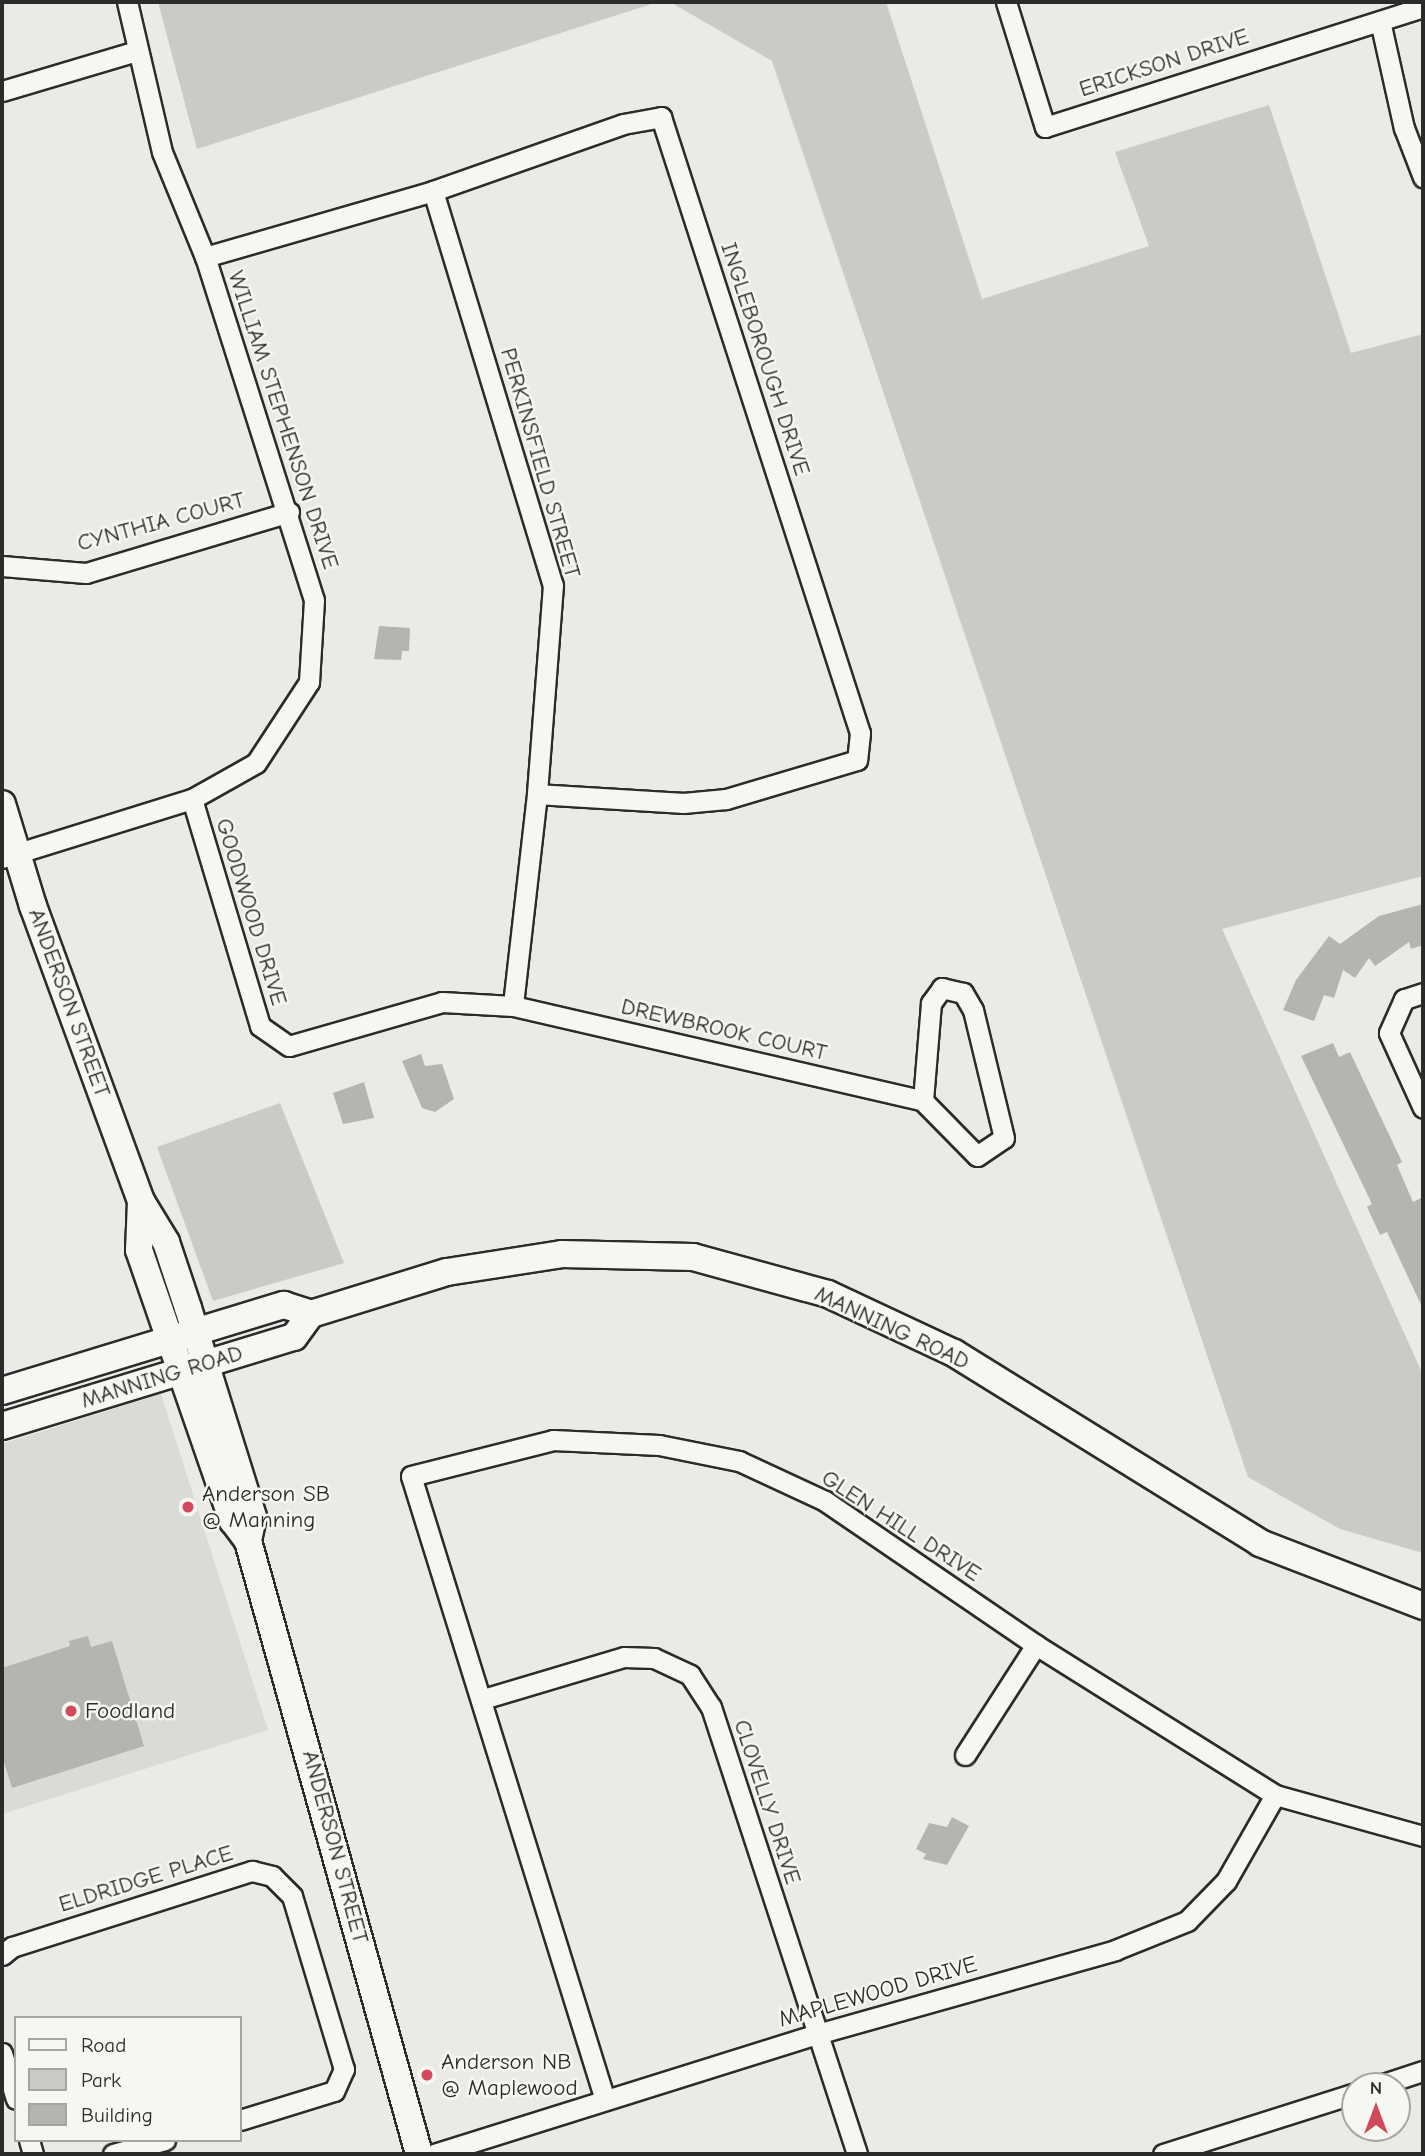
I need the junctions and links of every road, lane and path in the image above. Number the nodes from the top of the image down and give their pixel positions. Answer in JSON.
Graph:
{"nodes":[{"id":1,"x":127,"y":2,"type":"edge"},
{"id":2,"x":1006,"y":2,"type":"edge"},
{"id":3,"x":1423,"y":7,"type":"edge"},
{"id":4,"x":1380,"y":21,"type":"junction"},
{"id":5,"x":136,"y":51,"type":"junction"},
{"id":6,"x":2,"y":91,"type":"edge"},
{"id":7,"x":1423,"y":177,"type":"edge"},
{"id":8,"x":433,"y":191,"type":"junction"},
{"id":9,"x":205,"y":257,"type":"junction"},
{"id":10,"x":289,"y":512,"type":"junction"},
{"id":11,"x":2,"y":566,"type":"edge"},
{"id":12,"x":537,"y":794,"type":"junction"},
{"id":13,"x":192,"y":799,"type":"junction"},
{"id":14,"x":2,"y":804,"type":"edge"},
{"id":15,"x":10,"y":855,"type":"edge"},
{"id":16,"x":1423,"y":993,"type":"edge"},
{"id":17,"x":513,"y":1006,"type":"junction"},
{"id":18,"x":923,"y":1101,"type":"junction"},
{"id":19,"x":1423,"y":1108,"type":"edge"},
{"id":20,"x":141,"y":1200,"type":"junction"},
{"id":21,"x":311,"y":1314,"type":"junction"},
{"id":22,"x":195,"y":1330,"type":"junction"},
{"id":23,"x":170,"y":1339,"type":"junction"},
{"id":24,"x":206,"y":1364,"type":"junction"},
{"id":25,"x":181,"y":1371,"type":"junction"},
{"id":26,"x":2,"y":1391,"type":"edge"},
{"id":27,"x":2,"y":1426,"type":"edge"},
{"id":28,"x":248,"y":1541,"type":"junction"},
{"id":29,"x":1423,"y":1606,"type":"edge"},
{"id":30,"x":1036,"y":1645,"type":"junction"},
{"id":31,"x":483,"y":1699,"type":"junction"},
{"id":32,"x":965,"y":1755,"type":"dead end"},
{"id":33,"x":1275,"y":1795,"type":"junction"},
{"id":34,"x":1423,"y":1836,"type":"edge"},
{"id":35,"x":2,"y":1955,"type":"edge"},
{"id":36,"x":817,"y":2034,"type":"junction"},
{"id":37,"x":2,"y":2053,"type":"edge"},
{"id":38,"x":14,"y":2092,"type":"edge"},
{"id":39,"x":1341,"y":2097,"type":"edge"},
{"id":40,"x":606,"y":2100,"type":"junction"},
{"id":41,"x":242,"y":2119,"type":"edge"},
{"id":42,"x":157,"y":2142,"type":"edge"},
{"id":43,"x":113,"y":2154,"type":"edge"},
{"id":44,"x":419,"y":2154,"type":"edge"},
{"id":45,"x":434,"y":2154,"type":"edge"},
{"id":46,"x":857,"y":2154,"type":"edge"},
{"id":47,"x":1163,"y":2154,"type":"edge"}],
"edges":[{"from":1,"to":5,"type":"street","name":"WILLIAM STEPHENSON DRIVE"},
{"from":2,"to":4,"type":"street","name":"ERICKSON DRIVE"},
{"from":3,"to":4,"type":"street","name":"ERICKSON DRIVE"},
{"from":4,"to":7,"type":"street"},
{"from":5,"to":6,"type":"street"},
{"from":5,"to":9,"type":"street","name":"WILLIAM STEPHENSON DRIVE"},
{"from":8,"to":9,"type":"street","name":"INGLEBOROUGH DRIVE"},
{"from":8,"to":12,"type":"street","name":"PERKINSFIELD STREET"},
{"from":8,"to":12,"type":"street","name":"INGLEBOROUGH DRIVE"},
{"from":9,"to":10,"type":"street","name":"WILLIAM STEPHENSON DRIVE"},
{"from":10,"to":11,"type":"street","name":"CYNTHIA COURT"},
{"from":10,"to":13,"type":"street","name":"WILLIAM STEPHENSON DRIVE"},
{"from":12,"to":17,"type":"street","name":"PERKINSFIELD STREET"},
{"from":13,"to":15,"type":"street","name":"WILLIAM STEPHENSON DRIVE"},
{"from":13,"to":17,"type":"street","name":"GOODWOOD DRIVE"},
{"from":14,"to":15,"type":"main road","name":"ANDERSON STREET"},
{"from":15,"to":20,"type":"main road","name":"ANDERSON STREET"},
{"from":16,"to":19,"type":"street"},
{"from":17,"to":18,"type":"street","name":"DREWBROOK COURT"},
{"from":18,"to":18,"type":"street"},
{"from":20,"to":22,"type":"main road","name":"ANDERSON STREET"},
{"from":20,"to":23,"type":"main road","name":"ANDERSON STREET"},
{"from":21,"to":22,"type":"main road","name":"MANNING ROAD"},
{"from":21,"to":24,"type":"main road","name":"MANNING ROAD"},
{"from":21,"to":29,"type":"main road","name":"MANNING ROAD"},
{"from":22,"to":23,"type":"main road","name":"MANNING ROAD"},
{"from":22,"to":24,"type":"main road","name":"ANDERSON STREET"},
{"from":23,"to":25,"type":"main road","name":"ANDERSON STREET"},
{"from":23,"to":26,"type":"main road","name":"MANNING ROAD"},
{"from":24,"to":25,"type":"main road","name":"MANNING ROAD"},
{"from":24,"to":28,"type":"main road","name":"ANDERSON STREET"},
{"from":25,"to":27,"type":"main road","name":"MANNING ROAD"},
{"from":25,"to":28,"type":"main road","name":"ANDERSON STREET"},
{"from":28,"to":44,"type":"main road","name":"ANDERSON STREET"},
{"from":30,"to":31,"type":"street","name":"GLEN HILL DRIVE"},
{"from":30,"to":32,"type":"street"},
{"from":30,"to":33,"type":"street","name":"GLEN HILL DRIVE"},
{"from":31,"to":36,"type":"street","name":"CLOVELLY DRIVE"},
{"from":31,"to":40,"type":"street","name":"GLEN HILL DRIVE"},
{"from":33,"to":34,"type":"street","name":"GLEN HILL DRIVE"},
{"from":33,"to":36,"type":"street","name":"MAPLEWOOD DRIVE"},
{"from":35,"to":41,"type":"street","name":"ELDRIDGE PLACE"},
{"from":36,"to":40,"type":"street","name":"MAPLEWOOD DRIVE"},
{"from":36,"to":46,"type":"street","name":"CLOVELLY DRIVE"},
{"from":37,"to":38,"type":"street"},
{"from":39,"to":47,"type":"street"},
{"from":40,"to":45,"type":"street","name":"MAPLEWOOD DRIVE"},
{"from":42,"to":43,"type":"street"}]}
